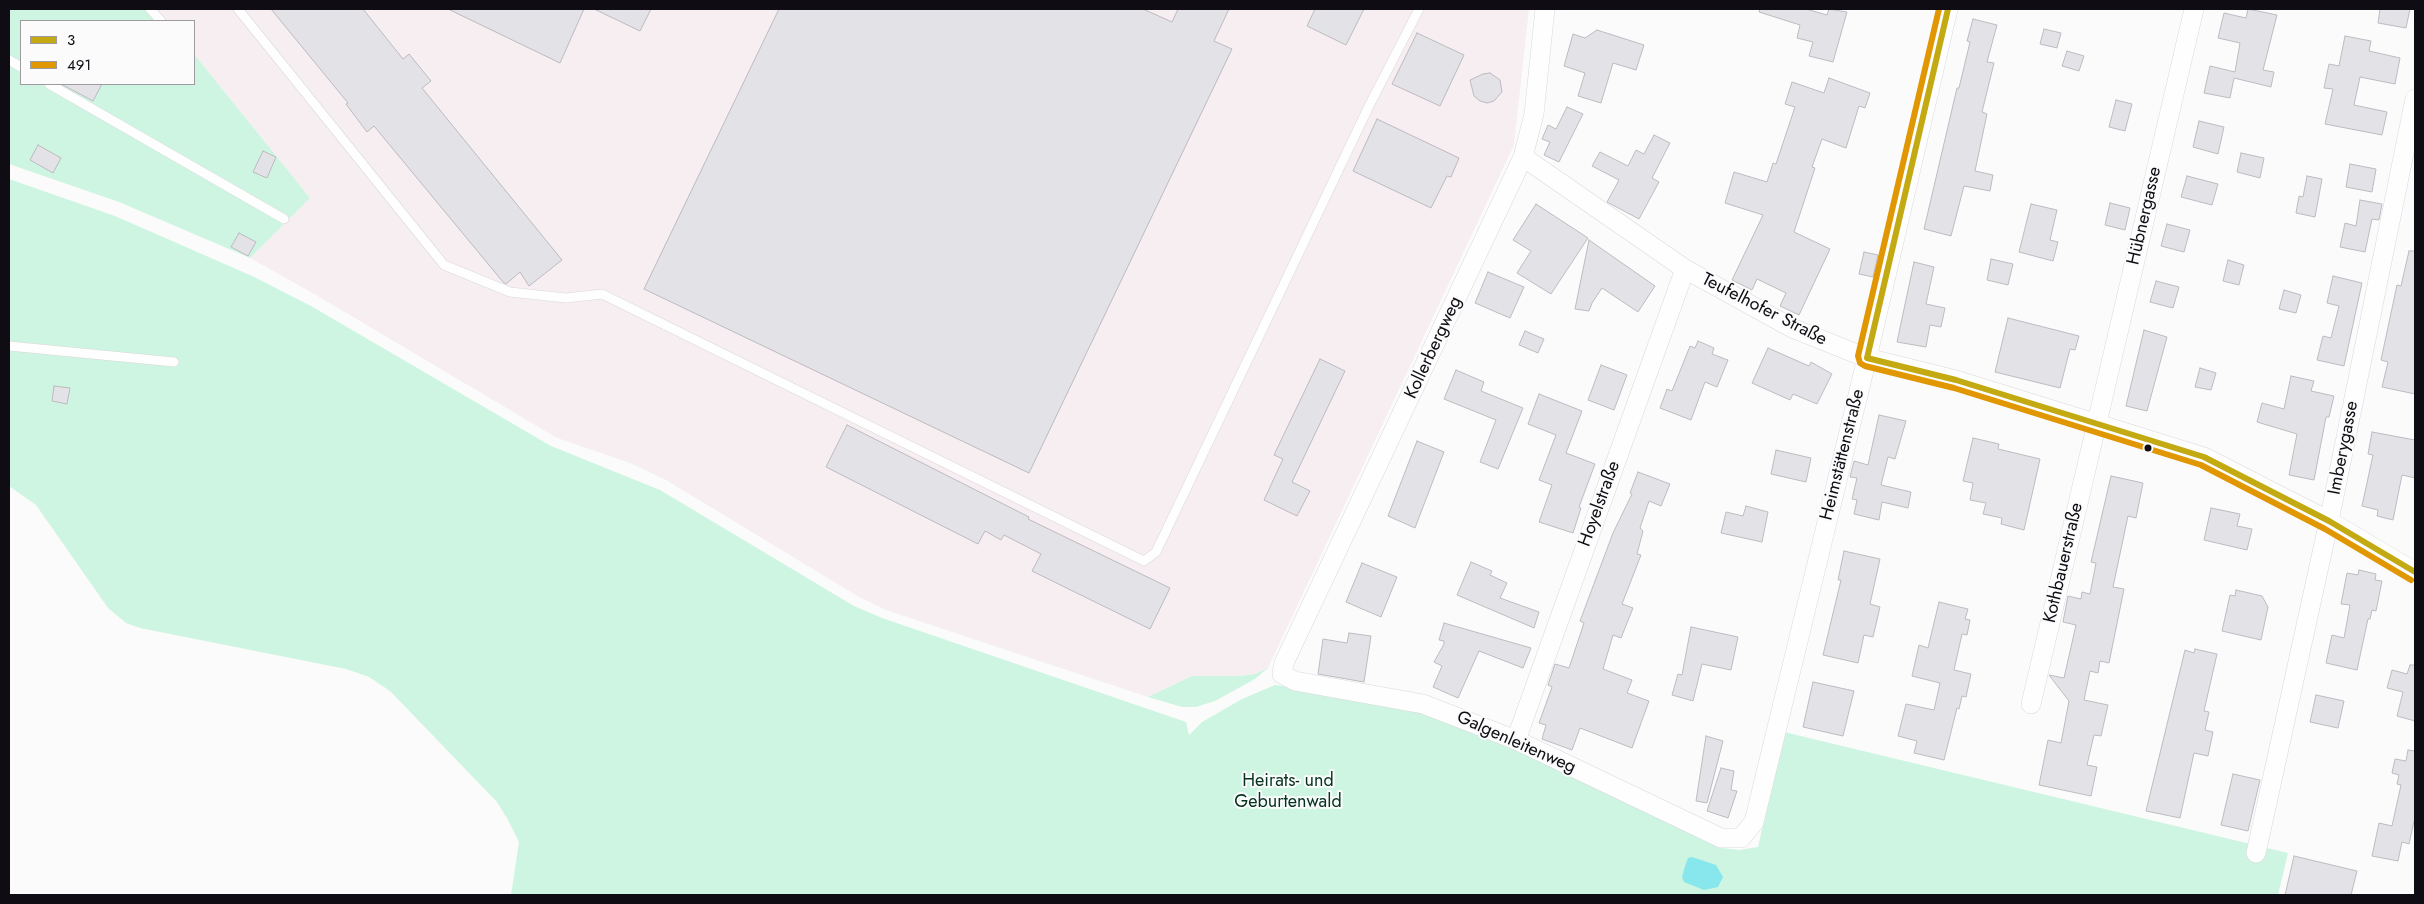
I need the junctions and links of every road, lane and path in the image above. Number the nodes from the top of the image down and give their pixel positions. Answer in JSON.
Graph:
{"nodes":[{"id":1,"x":150,"y":9,"type":"edge"},
{"id":2,"x":238,"y":9,"type":"edge"},
{"id":3,"x":1419,"y":9,"type":"edge"},
{"id":4,"x":1545,"y":9,"type":"edge"},
{"id":5,"x":1948,"y":9,"type":"edge"},
{"id":6,"x":2194,"y":9,"type":"edge"},
{"id":7,"x":160,"y":20,"type":"edge"},
{"id":8,"x":9,"y":60,"type":"edge"},
{"id":9,"x":20,"y":66,"type":"edge"},
{"id":10,"x":51,"y":85,"type":"edge"},
{"id":11,"x":2415,"y":99,"type":"edge"},
{"id":12,"x":1523,"y":157,"type":"junction"},
{"id":13,"x":284,"y":219,"type":"dead end"},
{"id":14,"x":1685,"y":269,"type":"junction"},
{"id":15,"x":9,"y":346,"type":"edge"},
{"id":16,"x":1867,"y":358,"type":"junction"},
{"id":17,"x":174,"y":362,"type":"dead end"},
{"id":18,"x":2096,"y":423,"type":"junction"},
{"id":19,"x":2330,"y":521,"type":"junction"},
{"id":20,"x":2415,"y":572,"type":"edge"},
{"id":21,"x":1282,"y":674,"type":"joint"},
{"id":22,"x":2031,"y":704,"type":"dead end"},
{"id":23,"x":1516,"y":740,"type":"junction"},
{"id":24,"x":1741,"y":838,"type":"joint"},
{"id":25,"x":2256,"y":853,"type":"dead end"}],
"edges":[{"from":1,"to":7,"type":"lane"},
{"from":2,"to":3,"type":"lane"},
{"from":4,"to":12,"type":"street","name":"Kollerbergweg"},
{"from":5,"to":16,"type":"street","name":"Heimstättenstraße"},
{"from":6,"to":18,"type":"street","name":"Hübnergasse"},
{"from":8,"to":9,"type":"lane"},
{"from":10,"to":13,"type":"lane"},
{"from":11,"to":19,"type":"street","name":"Imberygasse"},
{"from":12,"to":14,"type":"street","name":"Teufelhofer Straße"},
{"from":12,"to":21,"type":"street","name":"Kollerbergweg"},
{"from":14,"to":16,"type":"street","name":"Teufelhofer Straße"},
{"from":14,"to":23,"type":"street","name":"Hoyelstraße"},
{"from":15,"to":17,"type":"lane"},
{"from":16,"to":18,"type":"street","name":"Teufelhofer Straße"},
{"from":16,"to":24,"type":"street","name":"Heimstättenstraße"},
{"from":18,"to":19,"type":"street","name":"Teufelhofer Straße"},
{"from":18,"to":22,"type":"street","name":"Kothbauerstraße"},
{"from":19,"to":20,"type":"street","name":"Teufelhofer Straße"},
{"from":19,"to":25,"type":"street","name":"Imberygasse"},
{"from":21,"to":23,"type":"street","name":"Galgenleitenweg"},
{"from":23,"to":24,"type":"street","name":"Galgenleitenweg"}]}
